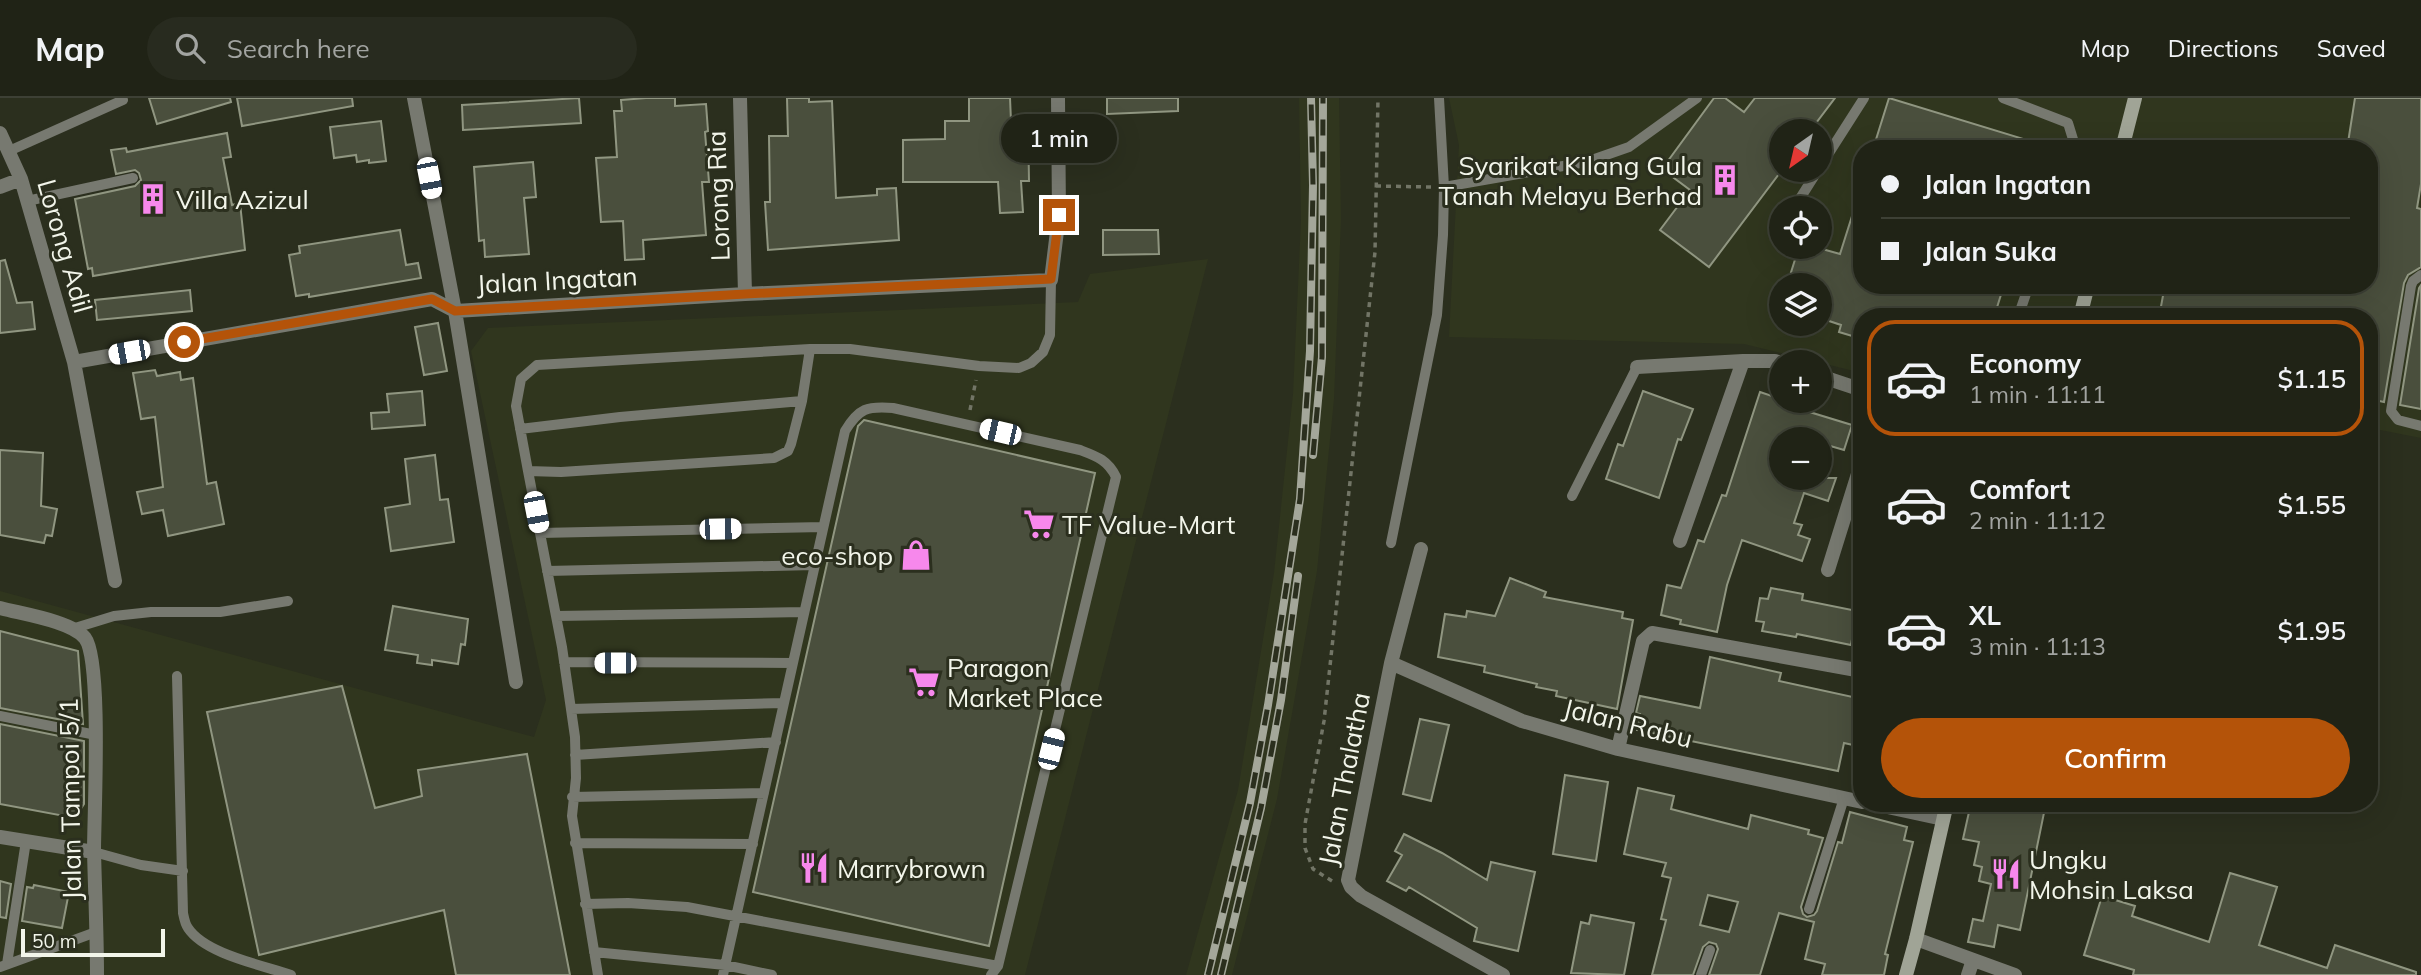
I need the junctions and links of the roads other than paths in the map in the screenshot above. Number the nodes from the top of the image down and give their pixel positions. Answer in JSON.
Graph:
{"nodes":[{"id":1,"x":414,"y":98,"type":"edge"},
{"id":2,"x":740,"y":98,"type":"edge"},
{"id":3,"x":1058,"y":98,"type":"edge"},
{"id":4,"x":1439,"y":98,"type":"edge"},
{"id":5,"x":1697,"y":98,"type":"edge"},
{"id":6,"x":1864,"y":98,"type":"edge"},
{"id":7,"x":2003,"y":98,"type":"edge"},
{"id":8,"x":2135,"y":98,"type":"edge"},
{"id":9,"x":123,"y":100,"type":"edge"},
{"id":10,"x":0,"y":133,"type":"edge"},
{"id":11,"x":2073,"y":140,"type":"edge"},
{"id":12,"x":2124,"y":140,"type":"edge"},
{"id":13,"x":1832,"y":148,"type":"edge"},
{"id":14,"x":9,"y":151,"type":"junction"},
{"id":15,"x":133,"y":178,"type":"dead end"},
{"id":16,"x":21,"y":179,"type":"junction"},
{"id":17,"x":0,"y":187,"type":"edge"},
{"id":18,"x":1444,"y":187,"type":"junction"},
{"id":19,"x":27,"y":201,"type":"junction"},
{"id":20,"x":2421,"y":275,"type":"edge"},
{"id":21,"x":1051,"y":279,"type":"junction"},
{"id":22,"x":745,"y":294,"type":"junction"},
{"id":23,"x":455,"y":311,"type":"junction"},
{"id":24,"x":810,"y":349,"type":"junction"},
{"id":25,"x":1743,"y":361,"type":"junction"},
{"id":26,"x":1769,"y":361,"type":"edge"},
{"id":27,"x":74,"y":362,"type":"junction"},
{"id":28,"x":1637,"y":367,"type":"joint"},
{"id":29,"x":1832,"y":380,"type":"edge"},
{"id":30,"x":1853,"y":387,"type":"edge"},
{"id":31,"x":802,"y":401,"type":"junction"},
{"id":32,"x":2421,"y":426,"type":"edge"},
{"id":33,"x":520,"y":429,"type":"junction"},
{"id":34,"x":528,"y":471,"type":"junction"},
{"id":35,"x":1853,"y":490,"type":"edge"},
{"id":36,"x":1572,"y":496,"type":"dead end"},
{"id":37,"x":823,"y":527,"type":"junction"},
{"id":38,"x":540,"y":533,"type":"junction"},
{"id":39,"x":1680,"y":541,"type":"dead end"},
{"id":40,"x":1391,"y":543,"type":"dead end"},
{"id":41,"x":1422,"y":550,"type":"dead end"},
{"id":42,"x":814,"y":565,"type":"junction"},
{"id":43,"x":1828,"y":570,"type":"dead end"},
{"id":44,"x":547,"y":571,"type":"junction"},
{"id":45,"x":115,"y":581,"type":"dead end"},
{"id":46,"x":288,"y":601,"type":"dead end"},
{"id":47,"x":0,"y":608,"type":"edge"},
{"id":48,"x":804,"y":612,"type":"junction"},
{"id":49,"x":556,"y":617,"type":"junction"},
{"id":50,"x":75,"y":628,"type":"junction"},
{"id":51,"x":564,"y":663,"type":"junction"},
{"id":52,"x":793,"y":663,"type":"junction"},
{"id":53,"x":1391,"y":663,"type":"junction"},
{"id":54,"x":1853,"y":669,"type":"edge"},
{"id":55,"x":177,"y":676,"type":"dead end"},
{"id":56,"x":516,"y":682,"type":"dead end"},
{"id":57,"x":784,"y":703,"type":"junction"},
{"id":58,"x":571,"y":709,"type":"junction"},
{"id":59,"x":0,"y":716,"type":"edge"},
{"id":60,"x":96,"y":735,"type":"junction"},
{"id":61,"x":776,"y":742,"type":"junction"},
{"id":62,"x":1618,"y":749,"type":"junction"},
{"id":63,"x":575,"y":755,"type":"junction"},
{"id":64,"x":764,"y":793,"type":"junction"},
{"id":65,"x":572,"y":797,"type":"junction"},
{"id":66,"x":1844,"y":798,"type":"junction"},
{"id":67,"x":1853,"y":800,"type":"edge"},
{"id":68,"x":1911,"y":812,"type":"edge"},
{"id":69,"x":1945,"y":812,"type":"edge"},
{"id":70,"x":1943,"y":819,"type":"junction"},
{"id":71,"x":0,"y":836,"type":"edge"},
{"id":72,"x":26,"y":841,"type":"junction"},
{"id":73,"x":575,"y":843,"type":"junction"},
{"id":74,"x":753,"y":844,"type":"junction"},
{"id":75,"x":94,"y":852,"type":"junction"},
{"id":76,"x":183,"y":871,"type":"junction"},
{"id":77,"x":585,"y":904,"type":"junction"},
{"id":78,"x":1808,"y":909,"type":"dead end"},
{"id":79,"x":737,"y":915,"type":"junction"},
{"id":80,"x":1916,"y":939,"type":"junction"},
{"id":81,"x":97,"y":940,"type":"junction"},
{"id":82,"x":1710,"y":950,"type":"dead end"},
{"id":83,"x":594,"y":952,"type":"junction"},
{"id":84,"x":1973,"y":960,"type":"junction"},
{"id":85,"x":4,"y":966,"type":"edge"},
{"id":86,"x":724,"y":970,"type":"edge"},
{"id":87,"x":995,"y":971,"type":"edge"},
{"id":88,"x":97,"y":975,"type":"edge"},
{"id":89,"x":291,"y":975,"type":"edge"},
{"id":90,"x":598,"y":975,"type":"edge"},
{"id":91,"x":772,"y":975,"type":"edge"},
{"id":92,"x":1503,"y":975,"type":"edge"},
{"id":93,"x":1701,"y":975,"type":"edge"},
{"id":94,"x":1906,"y":975,"type":"edge"},
{"id":95,"x":1968,"y":975,"type":"edge"},
{"id":96,"x":2015,"y":975,"type":"edge"}],
"edges":[{"from":1,"to":23,"type":"street"},
{"from":2,"to":22,"type":"street","name":"Lorong Ria"},
{"from":3,"to":21,"type":"street"},
{"from":4,"to":18,"type":"lane"},
{"from":5,"to":18,"type":"lane"},
{"from":6,"to":13,"type":"lane"},
{"from":7,"to":11,"type":"lane"},
{"from":8,"to":12,"type":"street"},
{"from":9,"to":14,"type":"lane"},
{"from":10,"to":14,"type":"street","name":"Lorong Adil"},
{"from":14,"to":16,"type":"street","name":"Lorong Adil"},
{"from":15,"to":19,"type":"lane"},
{"from":16,"to":17,"type":"street"},
{"from":16,"to":19,"type":"street","name":"Lorong Adil"},
{"from":18,"to":40,"type":"lane"},
{"from":19,"to":27,"type":"street","name":"Lorong Adil"},
{"from":20,"to":32,"type":"lane"},
{"from":21,"to":22,"type":"street","name":"Jalan Ingatan"},
{"from":21,"to":24,"type":"lane"},
{"from":22,"to":23,"type":"street","name":"Jalan Ingatan"},
{"from":23,"to":27,"type":"street","name":"Jalan Ingatan"},
{"from":23,"to":56,"type":"street"},
{"from":24,"to":31,"type":"lane"},
{"from":24,"to":33,"type":"lane"},
{"from":25,"to":26,"type":"street"},
{"from":25,"to":28,"type":"street"},
{"from":25,"to":39,"type":"street"},
{"from":27,"to":45,"type":"street","name":"Lorong Adil"},
{"from":28,"to":36,"type":"lane"},
{"from":29,"to":30,"type":"street"},
{"from":31,"to":33,"type":"lane"},
{"from":31,"to":34,"type":"lane"},
{"from":33,"to":34,"type":"lane"},
{"from":34,"to":38,"type":"lane"},
{"from":35,"to":43,"type":"street"},
{"from":37,"to":38,"type":"lane"},
{"from":37,"to":42,"type":"lane"},
{"from":37,"to":87,"type":"lane"},
{"from":38,"to":44,"type":"lane"},
{"from":41,"to":53,"type":"street","name":"Jalan Thalatha"},
{"from":42,"to":44,"type":"lane"},
{"from":42,"to":48,"type":"lane"},
{"from":44,"to":49,"type":"lane"},
{"from":46,"to":50,"type":"lane"},
{"from":47,"to":50,"type":"street"},
{"from":48,"to":49,"type":"lane"},
{"from":48,"to":52,"type":"lane"},
{"from":49,"to":51,"type":"lane"},
{"from":50,"to":60,"type":"street","name":"Jalan Tampoi 5/1"},
{"from":51,"to":52,"type":"lane"},
{"from":51,"to":58,"type":"lane"},
{"from":52,"to":57,"type":"lane"},
{"from":53,"to":62,"type":"street","name":"Jalan Rabu"},
{"from":53,"to":92,"type":"street","name":"Jalan Thalatha"},
{"from":54,"to":62,"type":"street"},
{"from":55,"to":76,"type":"lane"},
{"from":57,"to":58,"type":"lane"},
{"from":57,"to":61,"type":"lane"},
{"from":58,"to":63,"type":"lane"},
{"from":59,"to":60,"type":"lane"},
{"from":60,"to":75,"type":"street","name":"Jalan Tampoi 5/1"},
{"from":61,"to":63,"type":"lane"},
{"from":61,"to":64,"type":"lane"},
{"from":62,"to":66,"type":"street","name":"Jalan Rabu"},
{"from":63,"to":65,"type":"lane"},
{"from":64,"to":65,"type":"lane"},
{"from":64,"to":74,"type":"lane"},
{"from":65,"to":73,"type":"lane"},
{"from":66,"to":67,"type":"street","name":"Jalan Rabu"},
{"from":66,"to":78,"type":"lane"},
{"from":68,"to":70,"type":"street"},
{"from":69,"to":70,"type":"street"},
{"from":70,"to":80,"type":"street"},
{"from":71,"to":72,"type":"street"},
{"from":72,"to":75,"type":"street"},
{"from":72,"to":85,"type":"lane"},
{"from":73,"to":74,"type":"lane"},
{"from":73,"to":77,"type":"lane"},
{"from":74,"to":79,"type":"lane"},
{"from":75,"to":76,"type":"lane"},
{"from":75,"to":81,"type":"street","name":"Jalan Tampoi 5/1"},
{"from":76,"to":89,"type":"lane"},
{"from":77,"to":79,"type":"lane"},
{"from":77,"to":83,"type":"lane"},
{"from":79,"to":86,"type":"lane"},
{"from":79,"to":87,"type":"lane"},
{"from":80,"to":84,"type":"street"},
{"from":80,"to":94,"type":"street"},
{"from":81,"to":85,"type":"lane"},
{"from":81,"to":88,"type":"street","name":"Jalan Tampoi 5/1"},
{"from":82,"to":93,"type":"lane"},
{"from":83,"to":86,"type":"lane"},
{"from":83,"to":90,"type":"lane"},
{"from":84,"to":95,"type":"street"},
{"from":84,"to":96,"type":"street"},
{"from":86,"to":91,"type":"lane"}]}
